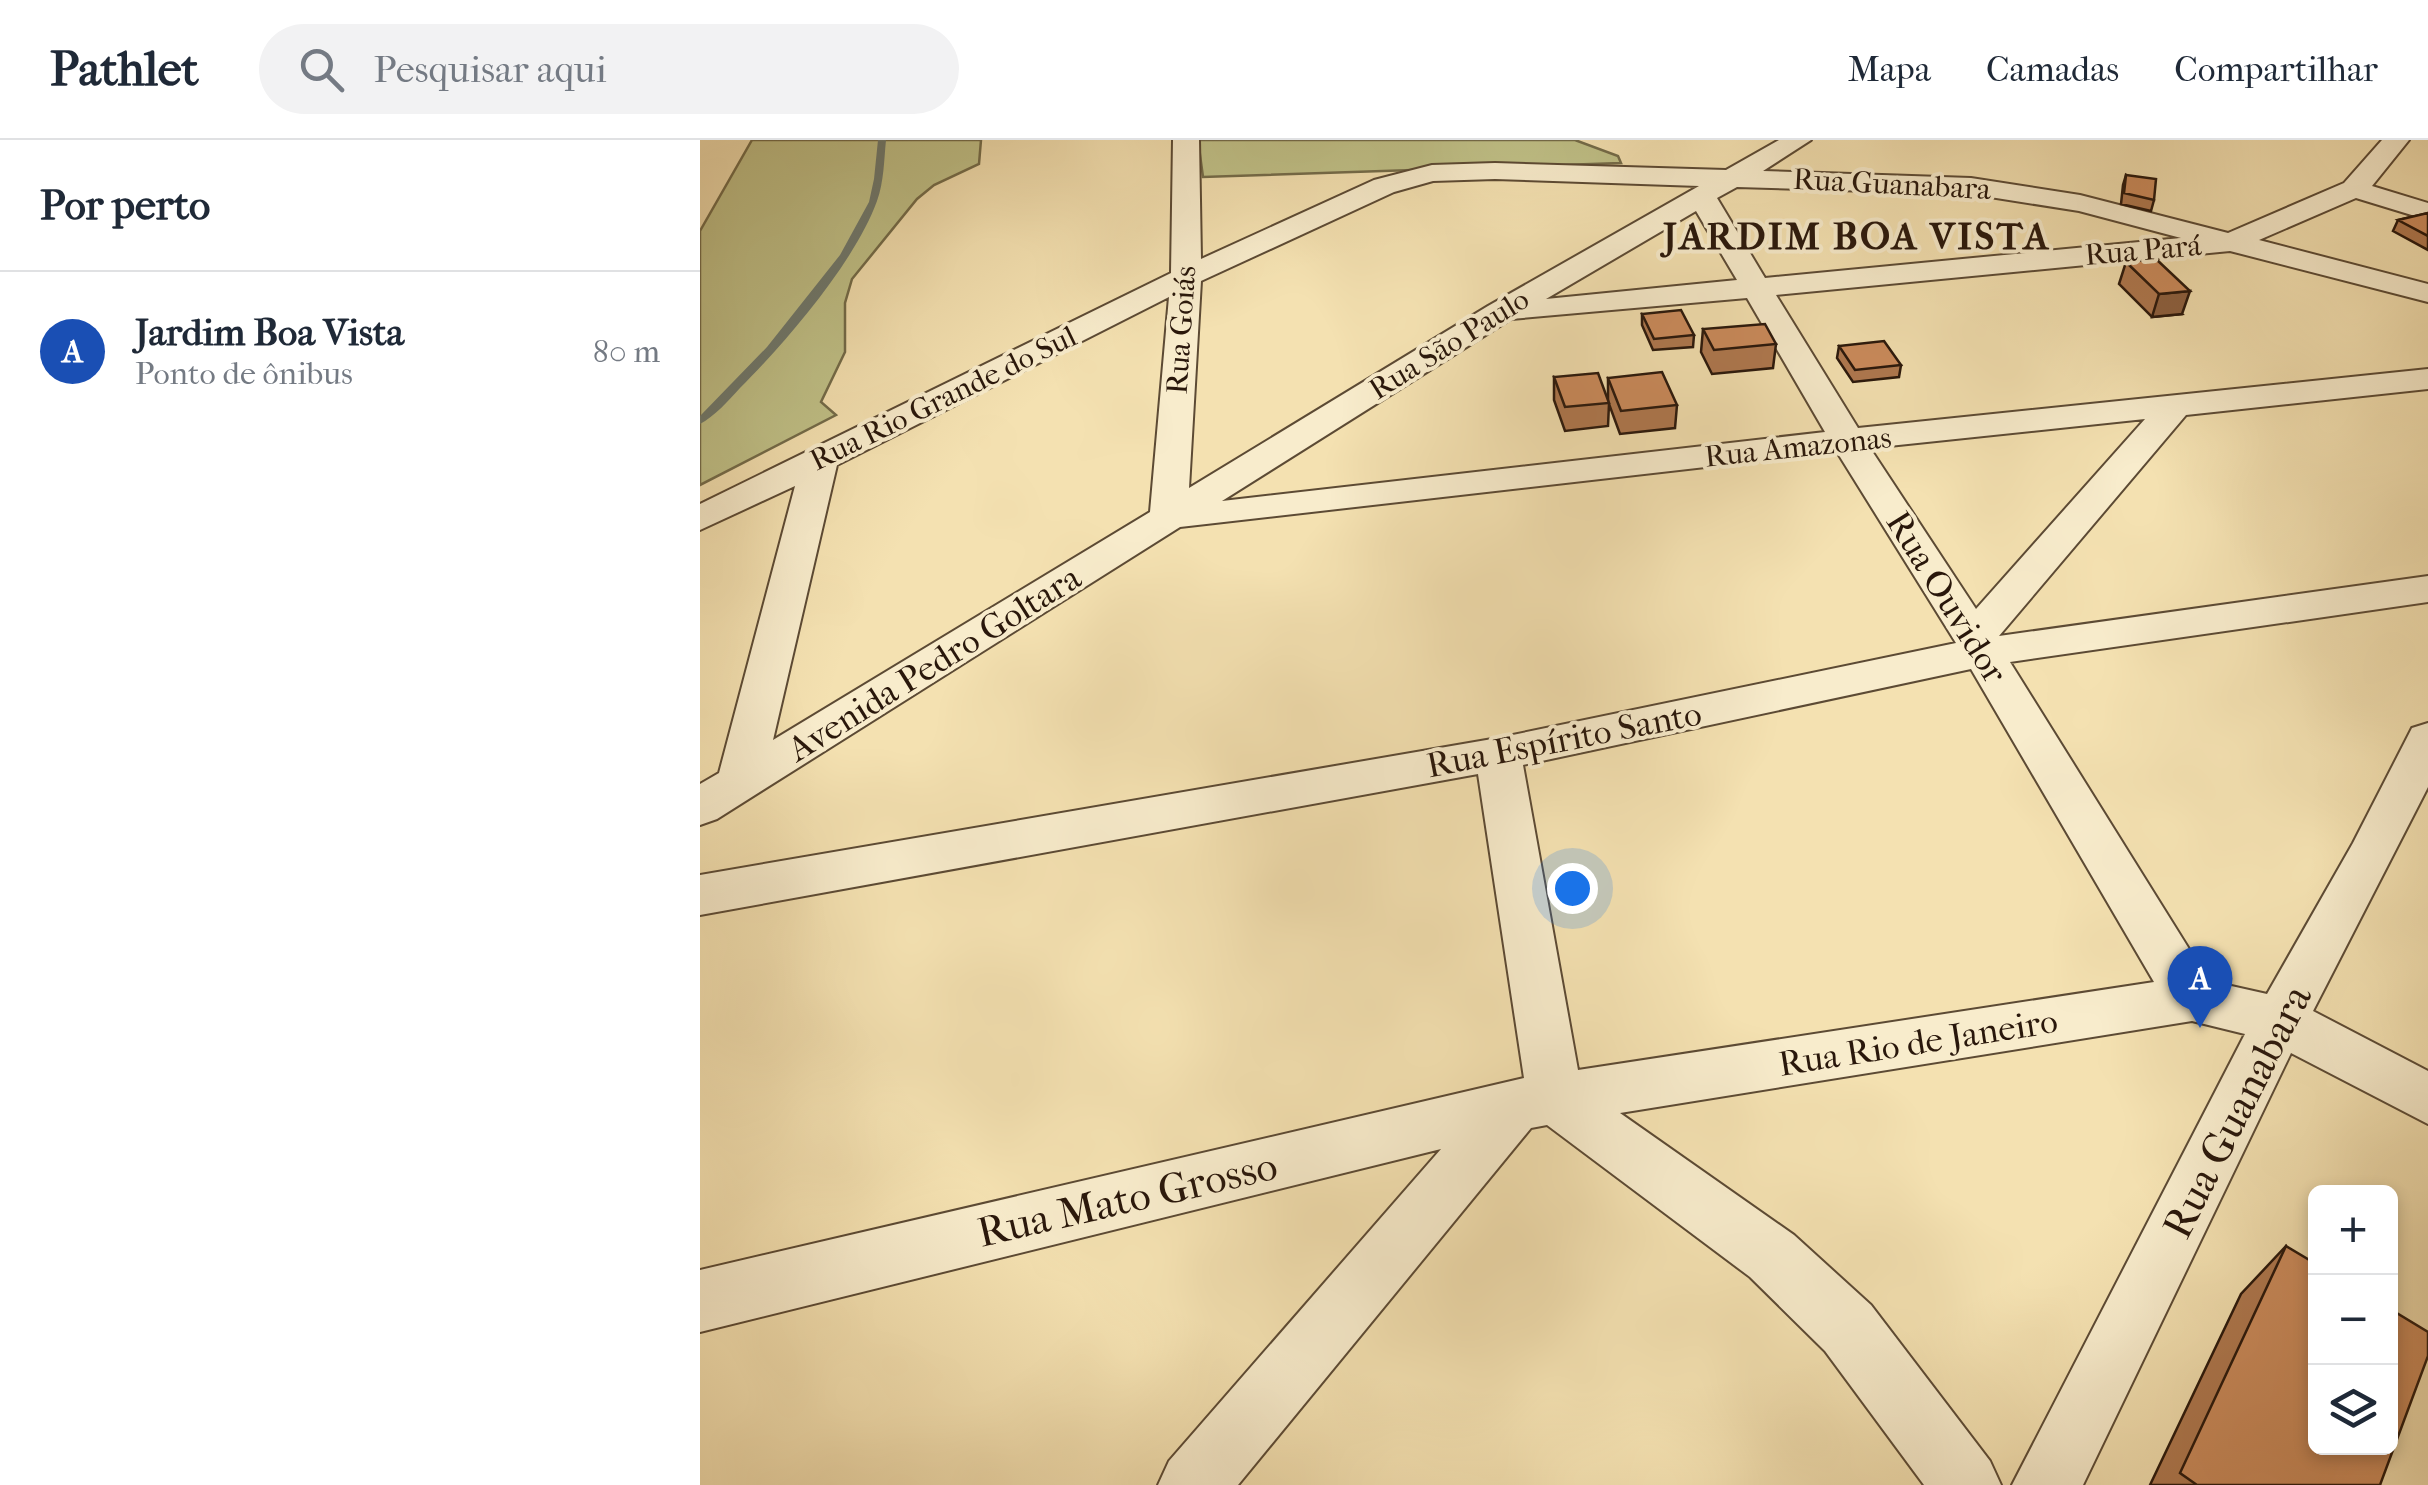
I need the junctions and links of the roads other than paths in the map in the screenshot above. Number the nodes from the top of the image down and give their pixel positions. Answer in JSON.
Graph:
{"nodes":[{"id":1,"x":1186,"y":140,"type":"edge"},
{"id":2,"x":1798,"y":140,"type":"edge"},
{"id":3,"x":2396,"y":140,"type":"edge"},
{"id":4,"x":1704,"y":152,"type":"dead end"},
{"id":5,"x":1728,"y":180,"type":"junction"},
{"id":6,"x":2354,"y":189,"type":"junction"},
{"id":7,"x":2428,"y":212,"type":"edge"},
{"id":8,"x":2232,"y":242,"type":"junction"},
{"id":9,"x":1186,"y":277,"type":"junction"},
{"id":10,"x":1757,"y":287,"type":"junction"},
{"id":11,"x":2428,"y":293,"type":"edge"},
{"id":12,"x":1499,"y":313,"type":"junction"},
{"id":13,"x":2428,"y":380,"type":"edge"},
{"id":14,"x":2173,"y":408,"type":"junction"},
{"id":15,"x":1847,"y":440,"type":"junction"},
{"id":16,"x":820,"y":459,"type":"junction"},
{"id":17,"x":700,"y":518,"type":"edge"},
{"id":18,"x":1168,"y":519,"type":"junction"},
{"id":19,"x":2428,"y":589,"type":"edge"},
{"id":20,"x":1979,"y":645,"type":"junction"},
{"id":21,"x":2428,"y":739,"type":"edge"},
{"id":22,"x":1498,"y":754,"type":"junction"},
{"id":23,"x":740,"y":782,"type":"junction"},
{"id":24,"x":700,"y":807,"type":"edge"},
{"id":25,"x":700,"y":895,"type":"edge"},
{"id":26,"x":2192,"y":999,"type":"junction"},
{"id":27,"x":2280,"y":1020,"type":"junction"},
{"id":28,"x":2428,"y":1099,"type":"edge"},
{"id":29,"x":1535,"y":1102,"type":"junction"},
{"id":30,"x":700,"y":1301,"type":"edge"},
{"id":31,"x":1193,"y":1485,"type":"edge"},
{"id":32,"x":1966,"y":1485,"type":"edge"},
{"id":33,"x":2047,"y":1485,"type":"edge"}],
"edges":[{"from":1,"to":9,"type":"street","name":"Rua Goiás"},
{"from":2,"to":5,"type":"street","name":"Rua São Paulo"},
{"from":3,"to":6,"type":"street","name":"Rua Pará"},
{"from":4,"to":5,"type":"street"},
{"from":5,"to":8,"type":"street","name":"Rua Guanabara"},
{"from":5,"to":9,"type":"street","name":"Rua Guanabara"},
{"from":5,"to":10,"type":"street","name":"Rua Ouvidor"},
{"from":5,"to":12,"type":"street","name":"Rua São Paulo"},
{"from":6,"to":7,"type":"street"},
{"from":6,"to":8,"type":"street","name":"Rua Pará"},
{"from":8,"to":10,"type":"street","name":"Rua Pará"},
{"from":8,"to":11,"type":"street","name":"Rua Guanabara"},
{"from":9,"to":16,"type":"street","name":"Rua Rio Grande do Sul"},
{"from":9,"to":18,"type":"street","name":"Rua Goiás"},
{"from":10,"to":12,"type":"street","name":"Rua Pará"},
{"from":10,"to":15,"type":"street","name":"Rua Ouvidor"},
{"from":12,"to":18,"type":"street","name":"Rua São Paulo"},
{"from":13,"to":14,"type":"street","name":"Rua Amazonas"},
{"from":14,"to":15,"type":"street","name":"Rua Amazonas"},
{"from":14,"to":20,"type":"street"},
{"from":15,"to":18,"type":"street","name":"Rua Amazonas"},
{"from":15,"to":20,"type":"street","name":"Rua Ouvidor"},
{"from":16,"to":17,"type":"street","name":"Rua Rio Grande do Sul"},
{"from":16,"to":23,"type":"street"},
{"from":18,"to":23,"type":"street","name":"Avenida Pedro Goltara"},
{"from":19,"to":20,"type":"street","name":"Rua Espírito Santo"},
{"from":20,"to":22,"type":"street","name":"Rua Espírito Santo"},
{"from":20,"to":26,"type":"street","name":"Rua Ouvidor"},
{"from":21,"to":27,"type":"street","name":"Rua Guanabara"},
{"from":22,"to":25,"type":"street","name":"Rua Espírito Santo"},
{"from":22,"to":29,"type":"street"},
{"from":23,"to":24,"type":"street","name":"Avenida Pedro Goltara"},
{"from":26,"to":27,"type":"street","name":"Rua Rio de Janeiro"},
{"from":26,"to":29,"type":"street","name":"Rua Rio de Janeiro"},
{"from":27,"to":28,"type":"street","name":"Rua Rio de Janeiro"},
{"from":27,"to":33,"type":"street","name":"Rua Guanabara"},
{"from":29,"to":30,"type":"street","name":"Rua Mato Grosso"},
{"from":29,"to":31,"type":"street"},
{"from":29,"to":32,"type":"street"}]}
